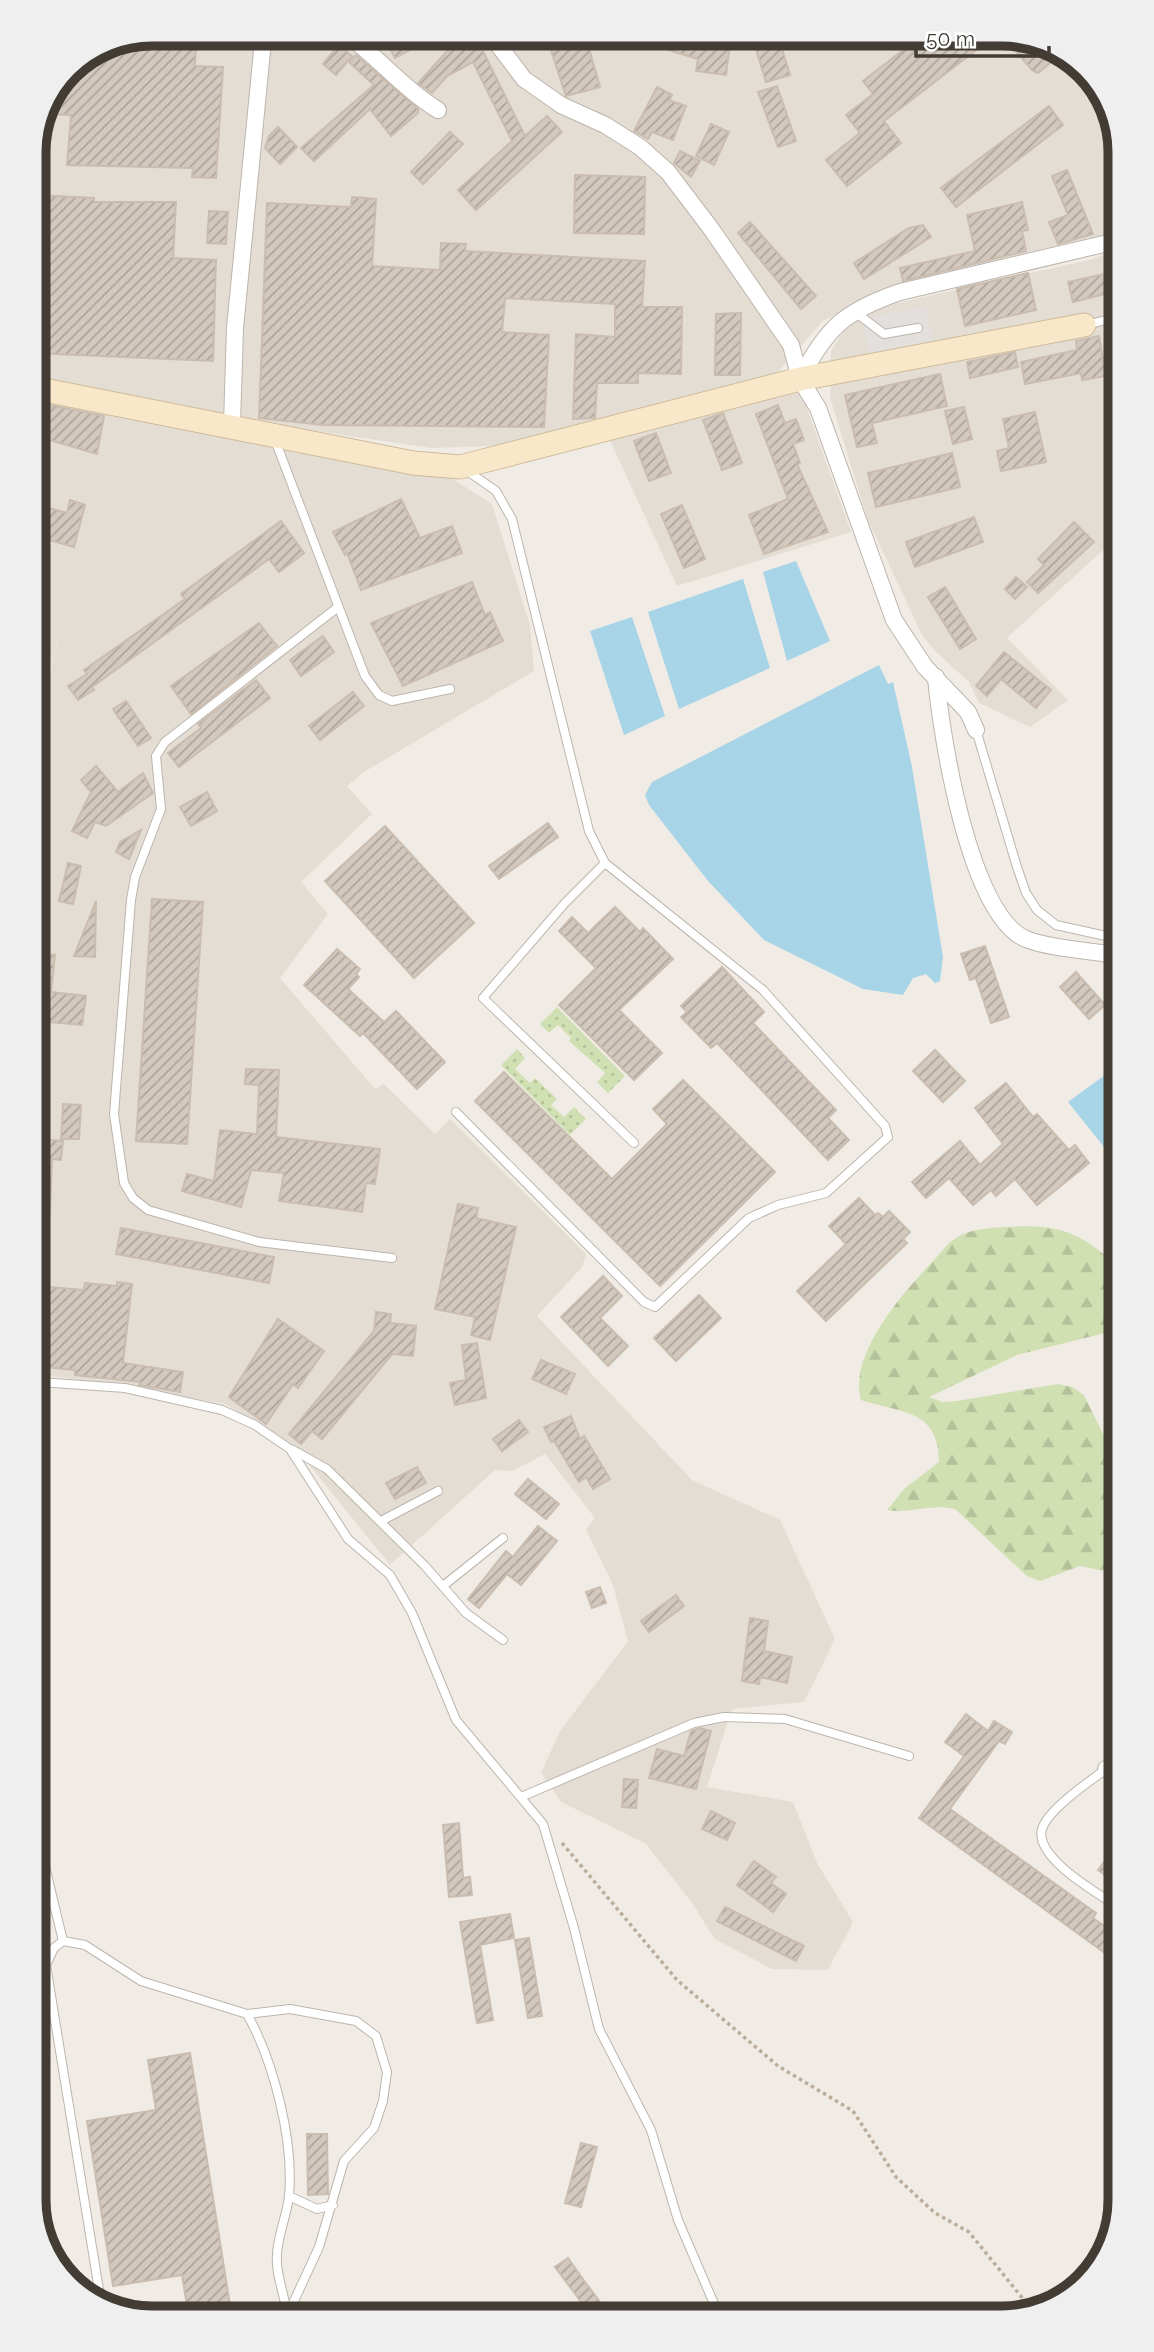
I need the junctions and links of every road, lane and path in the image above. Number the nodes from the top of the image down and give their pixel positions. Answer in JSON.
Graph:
{"nodes":[{"id":1,"x":263,"y":46,"type":"edge"},
{"id":2,"x":362,"y":46,"type":"edge"},
{"id":3,"x":499,"y":46,"type":"edge"},
{"id":4,"x":438,"y":110,"type":"dead end"},
{"id":5,"x":1108,"y":243,"type":"edge"},
{"id":6,"x":855,"y":312,"type":"junction"},
{"id":7,"x":1108,"y":319,"type":"edge"},
{"id":8,"x":1084,"y":326,"type":"joint"},
{"id":9,"x":918,"y":328,"type":"dead end"},
{"id":10,"x":800,"y":379,"type":"junction"},
{"id":11,"x":46,"y":390,"type":"edge"},
{"id":12,"x":232,"y":425,"type":"junction"},
{"id":13,"x":272,"y":434,"type":"junction"},
{"id":14,"x":460,"y":467,"type":"junction"},
{"id":15,"x":338,"y":607,"type":"junction"},
{"id":16,"x":936,"y":677,"type":"junction"},
{"id":17,"x":450,"y":689,"type":"dead end"},
{"id":18,"x":976,"y":730,"type":"joint"},
{"id":19,"x":605,"y":863,"type":"junction"},
{"id":20,"x":1108,"y":936,"type":"edge"},
{"id":21,"x":1108,"y":954,"type":"edge"},
{"id":22,"x":456,"y":1111,"type":"dead end"},
{"id":23,"x":634,"y":1143,"type":"dead end"},
{"id":24,"x":392,"y":1258,"type":"dead end"},
{"id":25,"x":46,"y":1383,"type":"edge"},
{"id":26,"x":290,"y":1448,"type":"junction"},
{"id":27,"x":438,"y":1491,"type":"dead end"},
{"id":28,"x":381,"y":1521,"type":"junction"},
{"id":29,"x":503,"y":1538,"type":"dead end"},
{"id":30,"x":443,"y":1586,"type":"junction"},
{"id":31,"x":503,"y":1640,"type":"dead end"},
{"id":32,"x":909,"y":1756,"type":"dead end"},
{"id":33,"x":1108,"y":1770,"type":"edge"},
{"id":34,"x":521,"y":1797,"type":"junction"},
{"id":35,"x":543,"y":1824,"type":"junction"},
{"id":36,"x":46,"y":1871,"type":"edge"},
{"id":37,"x":1108,"y":1900,"type":"edge"},
{"id":38,"x":63,"y":1941,"type":"junction"},
{"id":39,"x":46,"y":1965,"type":"edge"},
{"id":40,"x":46,"y":1965,"type":"edge"},
{"id":41,"x":247,"y":2014,"type":"junction"},
{"id":42,"x":289,"y":2196,"type":"junction"},
{"id":43,"x":333,"y":2205,"type":"junction"},
{"id":44,"x":99,"y":2292,"type":"edge"},
{"id":45,"x":1026,"y":2303,"type":"edge"},
{"id":46,"x":285,"y":2306,"type":"edge"},
{"id":47,"x":291,"y":2306,"type":"edge"},
{"id":48,"x":715,"y":2306,"type":"edge"}],
"edges":[{"from":1,"to":12,"type":"street"},
{"from":2,"to":4,"type":"street"},
{"from":3,"to":10,"type":"street"},
{"from":5,"to":6,"type":"street"},
{"from":6,"to":9,"type":"lane"},
{"from":6,"to":10,"type":"street"},
{"from":7,"to":8,"type":"lane"},
{"from":8,"to":10,"type":"street"},
{"from":10,"to":14,"type":"street"},
{"from":10,"to":16,"type":"street"},
{"from":11,"to":12,"type":"street"},
{"from":12,"to":13,"type":"street"},
{"from":13,"to":14,"type":"street"},
{"from":13,"to":15,"type":"lane"},
{"from":14,"to":19,"type":"lane"},
{"from":15,"to":17,"type":"lane"},
{"from":15,"to":24,"type":"lane"},
{"from":16,"to":18,"type":"street"},
{"from":16,"to":21,"type":"street"},
{"from":18,"to":20,"type":"lane"},
{"from":19,"to":22,"type":"lane"},
{"from":19,"to":23,"type":"lane"},
{"from":25,"to":26,"type":"lane"},
{"from":26,"to":28,"type":"lane"},
{"from":26,"to":34,"type":"lane"},
{"from":27,"to":28,"type":"lane"},
{"from":28,"to":30,"type":"lane"},
{"from":29,"to":30,"type":"lane"},
{"from":30,"to":31,"type":"lane"},
{"from":32,"to":34,"type":"lane"},
{"from":33,"to":37,"type":"lane"},
{"from":34,"to":35,"type":"lane"},
{"from":35,"to":45,"type":"path"},
{"from":35,"to":48,"type":"lane"},
{"from":36,"to":38,"type":"lane"},
{"from":38,"to":39,"type":"lane"},
{"from":38,"to":41,"type":"lane"},
{"from":40,"to":44,"type":"lane"},
{"from":41,"to":42,"type":"lane"},
{"from":41,"to":43,"type":"lane"},
{"from":42,"to":43,"type":"lane"},
{"from":42,"to":46,"type":"lane"},
{"from":43,"to":47,"type":"lane"}]}
